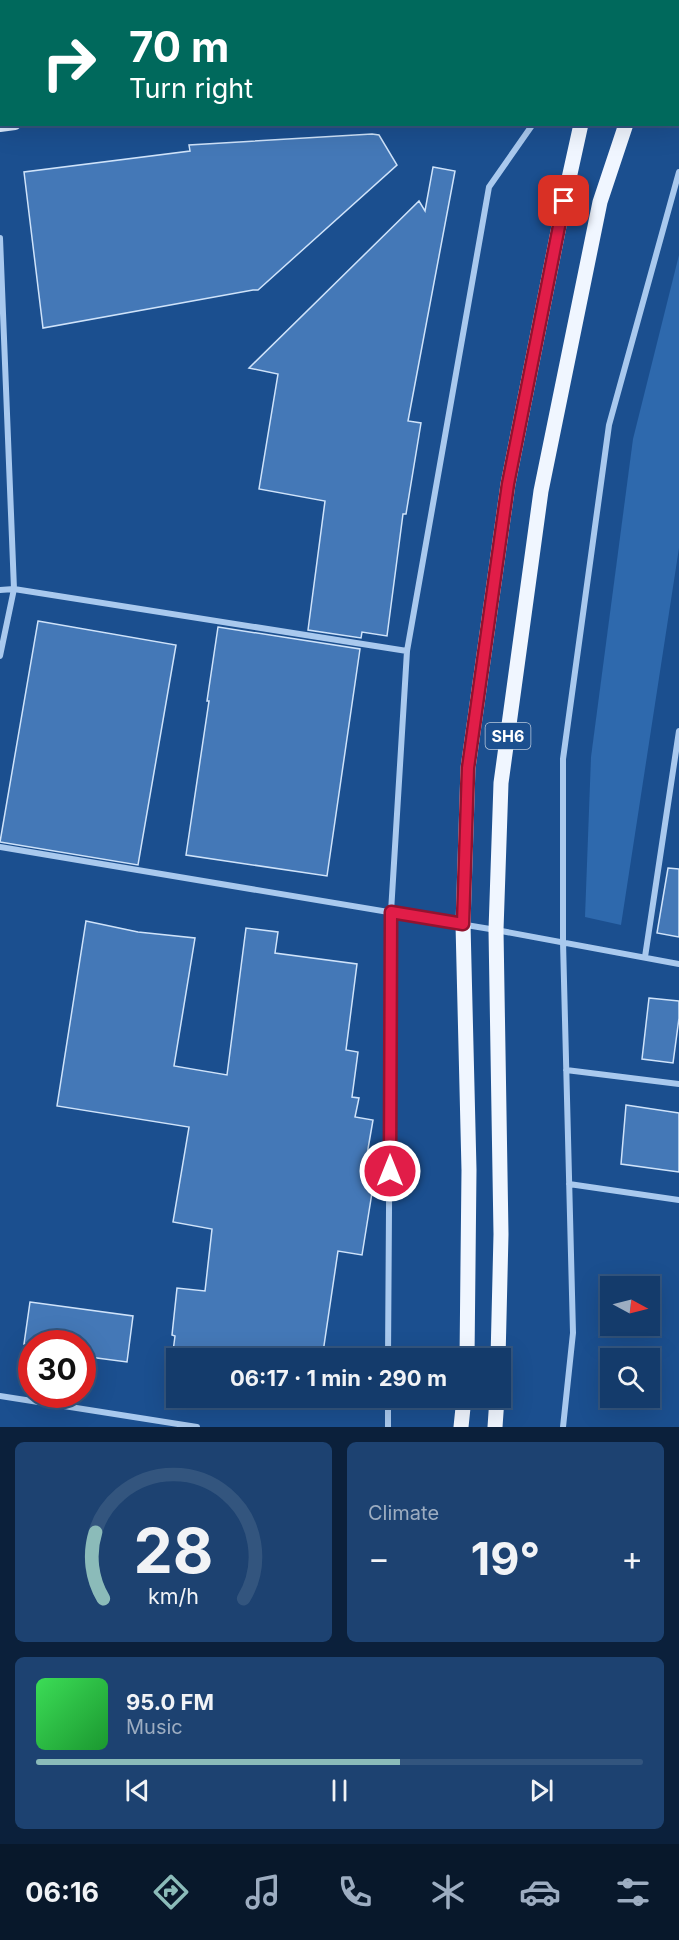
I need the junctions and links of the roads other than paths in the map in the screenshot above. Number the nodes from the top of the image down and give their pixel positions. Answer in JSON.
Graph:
{"nodes":[{"id":1,"x":532,"y":126,"type":"edge"},
{"id":2,"x":581,"y":126,"type":"edge"},
{"id":3,"x":625,"y":126,"type":"edge"},
{"id":4,"x":679,"y":172,"type":"edge"},
{"id":5,"x":0,"y":238,"type":"edge"},
{"id":6,"x":14,"y":589,"type":"junction"},
{"id":7,"x":0,"y":590,"type":"edge"},
{"id":8,"x":407,"y":651,"type":"junction"},
{"id":9,"x":0,"y":656,"type":"edge"},
{"id":10,"x":679,"y":731,"type":"edge"},
{"id":11,"x":0,"y":847,"type":"edge"},
{"id":12,"x":391,"y":912,"type":"junction"},
{"id":13,"x":463,"y":924,"type":"junction"},
{"id":14,"x":496,"y":930,"type":"junction"},
{"id":15,"x":563,"y":942,"type":"junction"},
{"id":16,"x":645,"y":957,"type":"junction"},
{"id":17,"x":679,"y":964,"type":"edge"},
{"id":18,"x":566,"y":1070,"type":"junction"},
{"id":19,"x":679,"y":1084,"type":"edge"},
{"id":20,"x":569,"y":1184,"type":"junction"},
{"id":21,"x":679,"y":1200,"type":"edge"},
{"id":22,"x":388,"y":1348,"type":"edge"},
{"id":23,"x":467,"y":1348,"type":"edge"},
{"id":24,"x":498,"y":1348,"type":"edge"},
{"id":25,"x":0,"y":1396,"type":"edge"},
{"id":26,"x":388,"y":1408,"type":"edge"},
{"id":27,"x":463,"y":1408,"type":"edge"},
{"id":28,"x":496,"y":1408,"type":"edge"},
{"id":29,"x":195,"y":1427,"type":"edge"},
{"id":30,"x":388,"y":1427,"type":"edge"},
{"id":31,"x":461,"y":1427,"type":"edge"},
{"id":32,"x":495,"y":1427,"type":"edge"},
{"id":33,"x":563,"y":1427,"type":"edge"}],
"edges":[{"from":1,"to":8,"type":"street"},
{"from":2,"to":13,"type":"main road","number":"SH6"},
{"from":3,"to":14,"type":"main road","number":"SH6"},
{"from":4,"to":15,"type":"street"},
{"from":5,"to":6,"type":"street"},
{"from":6,"to":7,"type":"street"},
{"from":6,"to":8,"type":"street"},
{"from":6,"to":9,"type":"street"},
{"from":8,"to":12,"type":"street"},
{"from":10,"to":16,"type":"street"},
{"from":11,"to":12,"type":"street"},
{"from":12,"to":13,"type":"street"},
{"from":12,"to":22,"type":"street"},
{"from":13,"to":14,"type":"street"},
{"from":13,"to":23,"type":"main road","number":"SH6"},
{"from":14,"to":15,"type":"street"},
{"from":14,"to":24,"type":"main road","number":"SH6"},
{"from":15,"to":16,"type":"street"},
{"from":15,"to":18,"type":"street"},
{"from":16,"to":17,"type":"street"},
{"from":18,"to":19,"type":"street"},
{"from":18,"to":20,"type":"street"},
{"from":20,"to":21,"type":"street"},
{"from":20,"to":33,"type":"street"},
{"from":25,"to":29,"type":"street"},
{"from":26,"to":30,"type":"street"},
{"from":27,"to":31,"type":"main road"},
{"from":28,"to":32,"type":"main road"}]}
